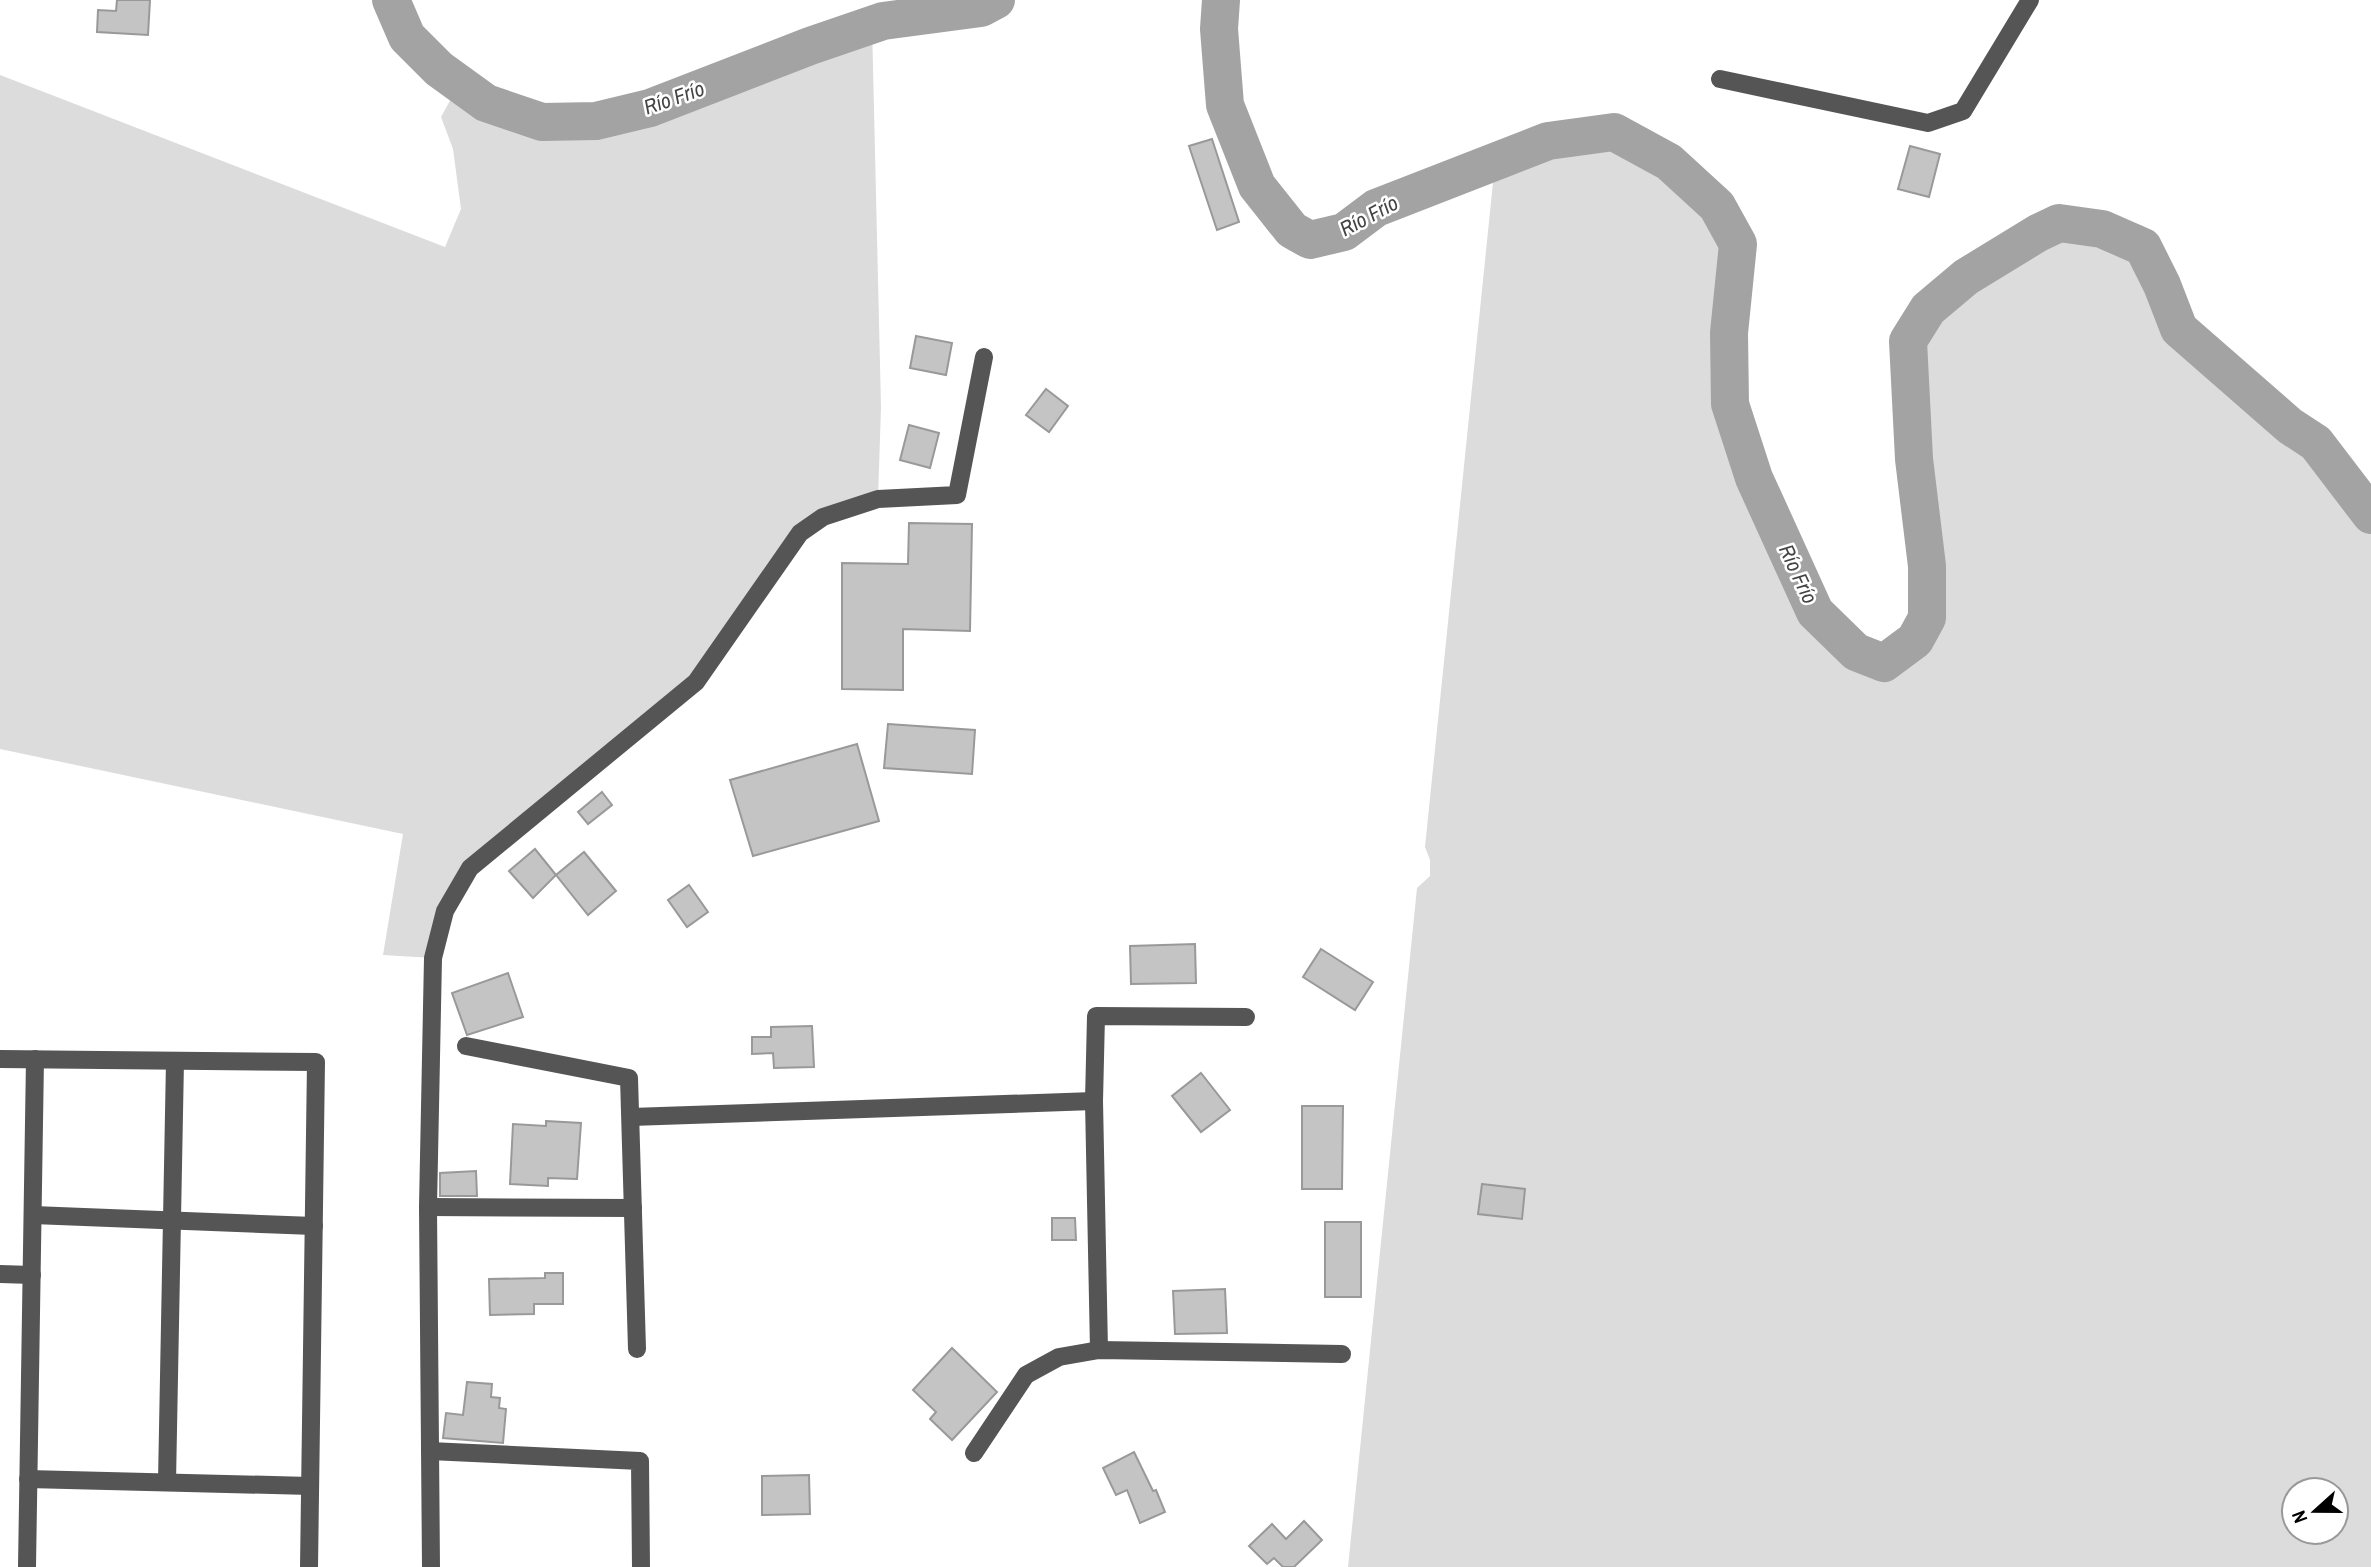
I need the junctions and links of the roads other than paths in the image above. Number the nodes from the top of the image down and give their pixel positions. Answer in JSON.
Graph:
{"nodes":[{"id":1,"x":2030,"y":0,"type":"edge"},
{"id":2,"x":1720,"y":79,"type":"dead end"},
{"id":3,"x":984,"y":357,"type":"dead end"},
{"id":4,"x":1245,"y":1017,"type":"dead end"},
{"id":5,"x":466,"y":1046,"type":"dead end"},
{"id":6,"x":0,"y":1059,"type":"edge"},
{"id":7,"x":35,"y":1059,"type":"junction"},
{"id":8,"x":175,"y":1061,"type":"junction"},
{"id":9,"x":1094,"y":1101,"type":"junction"},
{"id":10,"x":631,"y":1117,"type":"junction"},
{"id":11,"x":428,"y":1207,"type":"junction"},
{"id":12,"x":633,"y":1208,"type":"junction"},
{"id":13,"x":33,"y":1215,"type":"junction"},
{"id":14,"x":172,"y":1221,"type":"junction"},
{"id":15,"x":314,"y":1226,"type":"junction"},
{"id":16,"x":0,"y":1274,"type":"edge"},
{"id":17,"x":32,"y":1275,"type":"junction"},
{"id":18,"x":637,"y":1349,"type":"dead end"},
{"id":19,"x":1099,"y":1350,"type":"junction"},
{"id":20,"x":1342,"y":1354,"type":"dead end"},
{"id":21,"x":430,"y":1451,"type":"junction"},
{"id":22,"x":974,"y":1453,"type":"dead end"},
{"id":23,"x":28,"y":1479,"type":"junction"},
{"id":24,"x":167,"y":1482,"type":"junction"},
{"id":25,"x":310,"y":1486,"type":"junction"},
{"id":26,"x":27,"y":1567,"type":"edge"},
{"id":27,"x":309,"y":1567,"type":"edge"},
{"id":28,"x":431,"y":1567,"type":"edge"},
{"id":29,"x":641,"y":1567,"type":"edge"}],
"edges":[{"from":1,"to":2,"type":"street"},
{"from":3,"to":11,"type":"street"},
{"from":4,"to":9,"type":"street"},
{"from":5,"to":10,"type":"street"},
{"from":6,"to":7,"type":"street"},
{"from":7,"to":8,"type":"street"},
{"from":7,"to":13,"type":"street"},
{"from":8,"to":14,"type":"street"},
{"from":8,"to":15,"type":"street"},
{"from":9,"to":10,"type":"street"},
{"from":9,"to":19,"type":"street"},
{"from":10,"to":12,"type":"street"},
{"from":11,"to":12,"type":"street"},
{"from":11,"to":21,"type":"street"},
{"from":12,"to":18,"type":"street"},
{"from":13,"to":14,"type":"street"},
{"from":13,"to":17,"type":"street"},
{"from":14,"to":15,"type":"street"},
{"from":14,"to":24,"type":"street"},
{"from":15,"to":25,"type":"street"},
{"from":16,"to":17,"type":"street"},
{"from":17,"to":23,"type":"street"},
{"from":19,"to":20,"type":"street"},
{"from":19,"to":22,"type":"street"},
{"from":21,"to":28,"type":"street"},
{"from":21,"to":29,"type":"street"},
{"from":23,"to":24,"type":"street"},
{"from":23,"to":26,"type":"street"},
{"from":24,"to":25,"type":"street"},
{"from":25,"to":27,"type":"street"}]}
